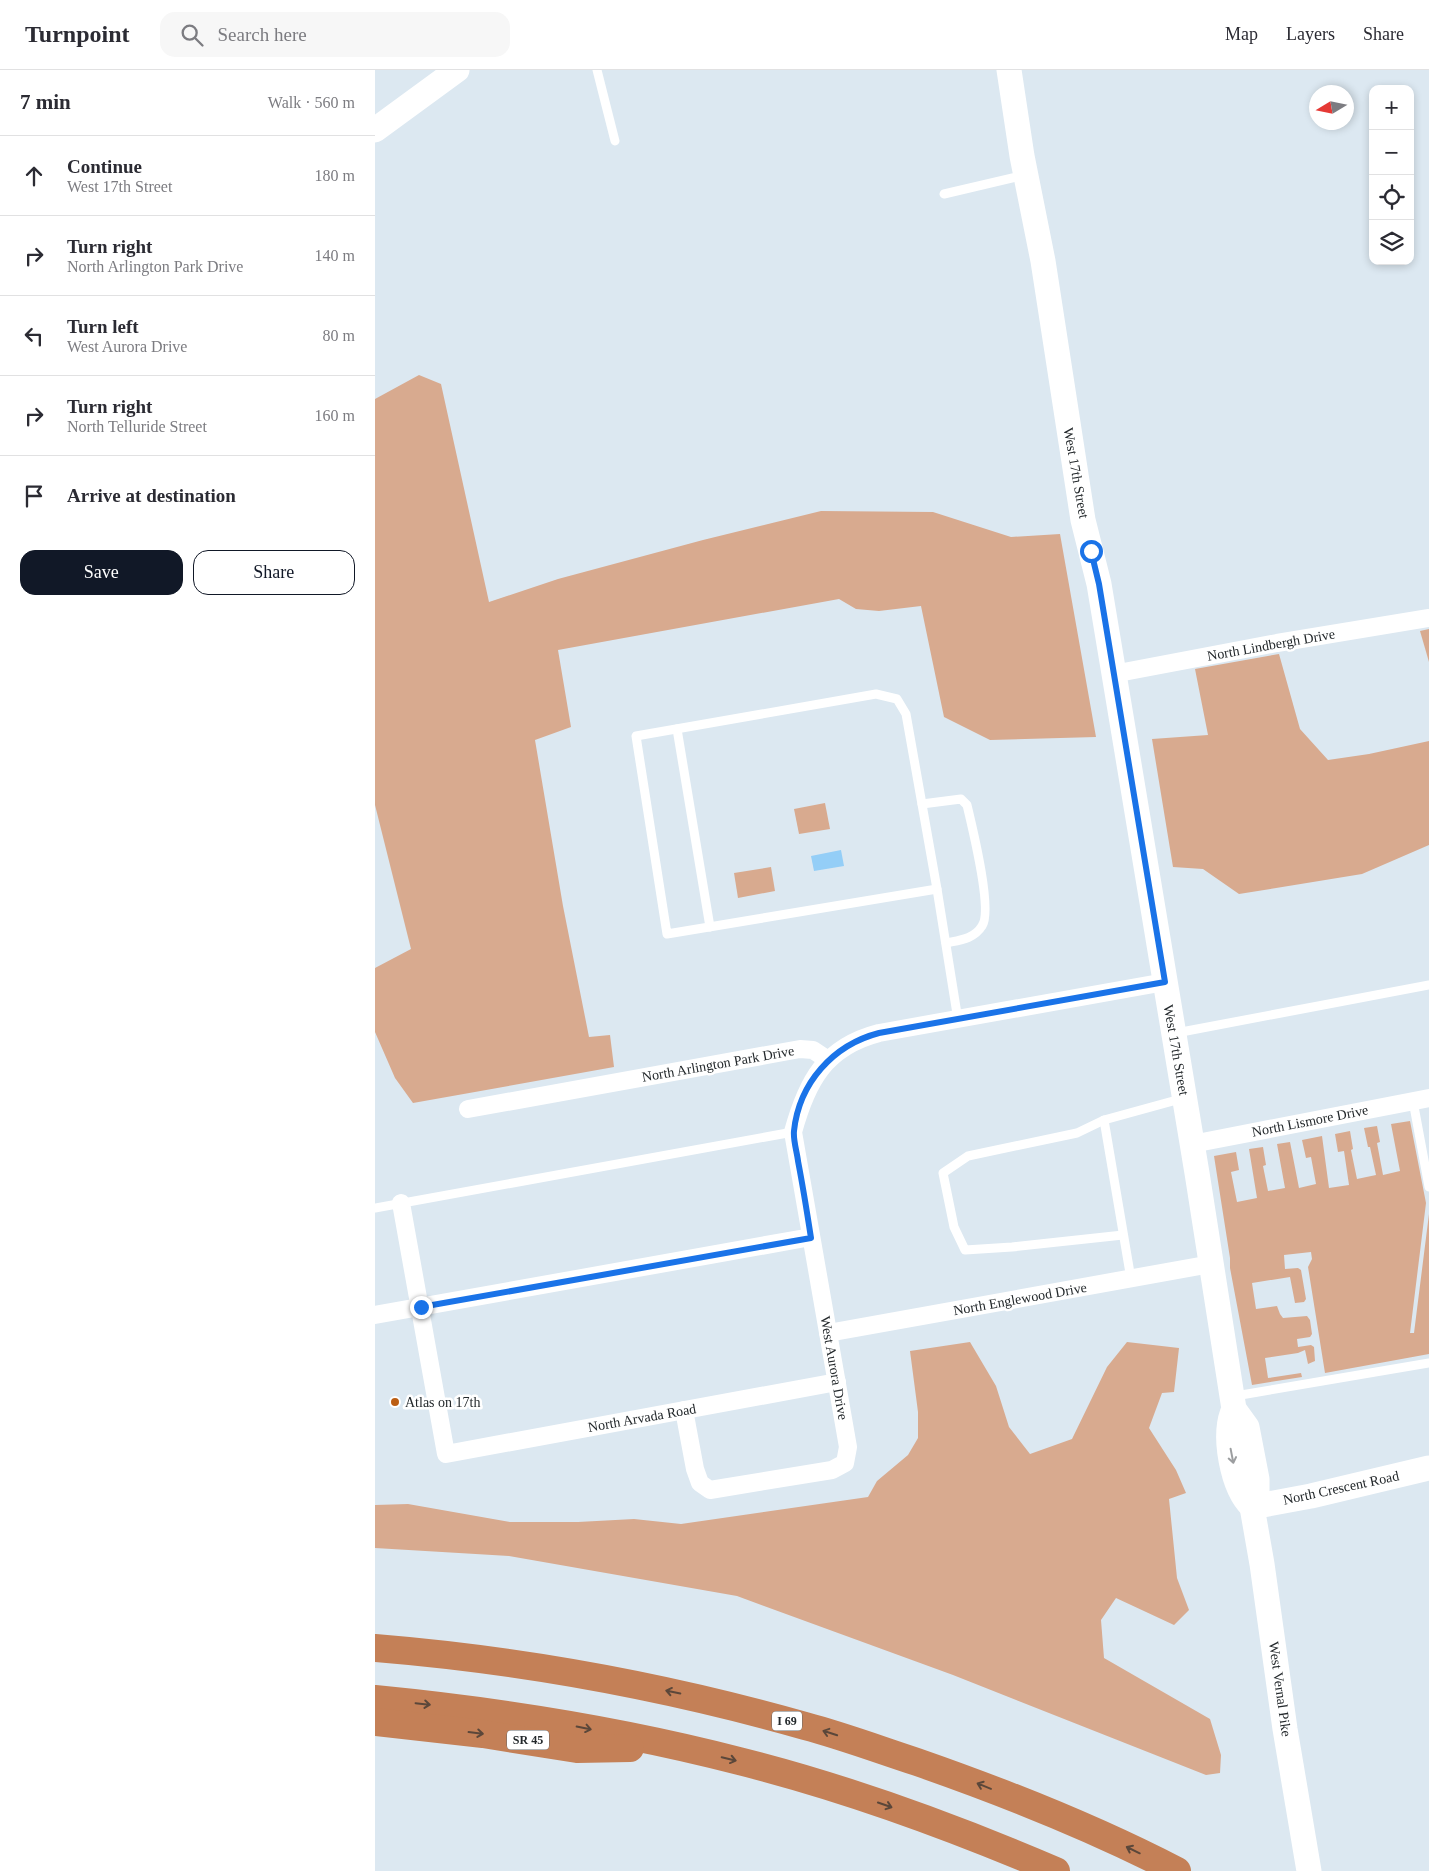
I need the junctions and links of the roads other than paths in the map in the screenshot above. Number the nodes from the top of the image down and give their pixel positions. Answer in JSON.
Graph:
{"nodes":[{"id":1,"x":457,"y":70,"type":"edge"},
{"id":2,"x":597,"y":70,"type":"edge"},
{"id":3,"x":1009,"y":70,"type":"edge"},
{"id":4,"x":375,"y":130,"type":"edge"},
{"id":5,"x":615,"y":141,"type":"dead end"},
{"id":6,"x":1026,"y":175,"type":"junction"},
{"id":7,"x":944,"y":194,"type":"dead end"},
{"id":8,"x":1429,"y":618,"type":"edge"},
{"id":9,"x":1113,"y":674,"type":"junction"},
{"id":10,"x":677,"y":729,"type":"junction"},
{"id":11,"x":922,"y":804,"type":"junction"},
{"id":12,"x":937,"y":889,"type":"junction"},
{"id":13,"x":710,"y":927,"type":"junction"},
{"id":14,"x":945,"y":943,"type":"junction"},
{"id":15,"x":1165,"y":982,"type":"junction"},
{"id":16,"x":1429,"y":985,"type":"edge"},
{"id":17,"x":958,"y":1020,"type":"junction"},
{"id":18,"x":1173,"y":1033,"type":"junction"},
{"id":19,"x":828,"y":1060,"type":"junction"},
{"id":20,"x":1184,"y":1098,"type":"junction"},
{"id":21,"x":1421,"y":1100,"type":"edge"},
{"id":22,"x":467,"y":1108,"type":"dead end"},
{"id":23,"x":1104,"y":1120,"type":"junction"},
{"id":24,"x":793,"y":1132,"type":"junction"},
{"id":25,"x":1192,"y":1144,"type":"junction"},
{"id":26,"x":1429,"y":1187,"type":"edge"},
{"id":27,"x":401,"y":1204,"type":"junction"},
{"id":28,"x":375,"y":1208,"type":"edge"},
{"id":29,"x":1123,"y":1235,"type":"junction"},
{"id":30,"x":811,"y":1238,"type":"junction"},
{"id":31,"x":1211,"y":1264,"type":"junction"},
{"id":32,"x":1131,"y":1279,"type":"junction"},
{"id":33,"x":421,"y":1307,"type":"junction"},
{"id":34,"x":375,"y":1314,"type":"edge"},
{"id":35,"x":828,"y":1332,"type":"junction"},
{"id":36,"x":1429,"y":1363,"type":"edge"},
{"id":37,"x":837,"y":1382,"type":"junction"},
{"id":38,"x":1233,"y":1403,"type":"junction"},
{"id":39,"x":684,"y":1410,"type":"junction"},
{"id":40,"x":1429,"y":1468,"type":"edge"},
{"id":41,"x":1252,"y":1507,"type":"junction"},
{"id":42,"x":375,"y":1648,"type":"edge"},
{"id":43,"x":375,"y":1699,"type":"edge"},
{"id":44,"x":375,"y":1722,"type":"edge"},
{"id":45,"x":682,"y":1747,"type":"junction"},
{"id":46,"x":1055,"y":1871,"type":"edge"},
{"id":47,"x":1177,"y":1871,"type":"edge"},
{"id":48,"x":1309,"y":1871,"type":"edge"}],
"edges":[{"from":1,"to":4,"type":"main road"},
{"from":2,"to":5,"type":"lane"},
{"from":3,"to":6,"type":"main road","name":"West 17th Street"},
{"from":6,"to":7,"type":"lane"},
{"from":6,"to":9,"type":"main road","name":"West 17th Street"},
{"from":8,"to":9,"type":"street","name":"North Lindbergh Drive"},
{"from":9,"to":15,"type":"main road","name":"West 17th Street"},
{"from":10,"to":11,"type":"lane"},
{"from":10,"to":13,"type":"lane"},
{"from":10,"to":13,"type":"lane"},
{"from":11,"to":12,"type":"lane"},
{"from":11,"to":14,"type":"lane"},
{"from":12,"to":13,"type":"lane"},
{"from":12,"to":14,"type":"lane"},
{"from":14,"to":17,"type":"lane"},
{"from":15,"to":17,"type":"street"},
{"from":15,"to":18,"type":"main road","name":"West 17th Street"},
{"from":16,"to":18,"type":"lane"},
{"from":17,"to":19,"type":"street"},
{"from":18,"to":20,"type":"main road","name":"West 17th Street"},
{"from":19,"to":22,"type":"street","name":"North Arlington Park Drive"},
{"from":19,"to":24,"type":"street","name":"West Aurora Drive"},
{"from":20,"to":23,"type":"lane"},
{"from":20,"to":25,"type":"main road","name":"West 17th Street"},
{"from":21,"to":25,"type":"street","name":"North Lismore Drive"},
{"from":21,"to":26,"type":"lane"},
{"from":23,"to":29,"type":"lane"},
{"from":23,"to":29,"type":"lane"},
{"from":24,"to":27,"type":"lane"},
{"from":24,"to":30,"type":"street","name":"West Aurora Drive"},
{"from":25,"to":31,"type":"main road","name":"West 17th Street"},
{"from":27,"to":28,"type":"lane"},
{"from":27,"to":33,"type":"street"},
{"from":29,"to":32,"type":"lane"},
{"from":30,"to":33,"type":"street"},
{"from":30,"to":35,"type":"street","name":"West Aurora Drive"},
{"from":31,"to":32,"type":"street","name":"North Englewood Drive"},
{"from":31,"to":38,"type":"main road","name":"West 17th Street"},
{"from":32,"to":35,"type":"street","name":"North Englewood Drive"},
{"from":33,"to":34,"type":"street"},
{"from":33,"to":39,"type":"street","name":"North Arvada Road"},
{"from":35,"to":37,"type":"street","name":"West Aurora Drive"},
{"from":36,"to":38,"type":"lane"},
{"from":37,"to":39,"type":"street","name":"North Arvada Road"},
{"from":37,"to":39,"type":"street","name":"West Aurora Drive"},
{"from":38,"to":41,"type":"main road","name":"West 17th Street"},
{"from":40,"to":41,"type":"main road","name":"North Crescent Road"},
{"from":41,"to":48,"type":"main road","name":"West Vernal Pike"},
{"from":47,"to":42,"type":"highway","number":"I 69","one_way":true},
{"from":43,"to":45,"type":"highway","one_way":true},
{"from":44,"to":45,"type":"highway","number":"SR 45","one_way":true},
{"from":45,"to":46,"type":"highway","one_way":true}]}
